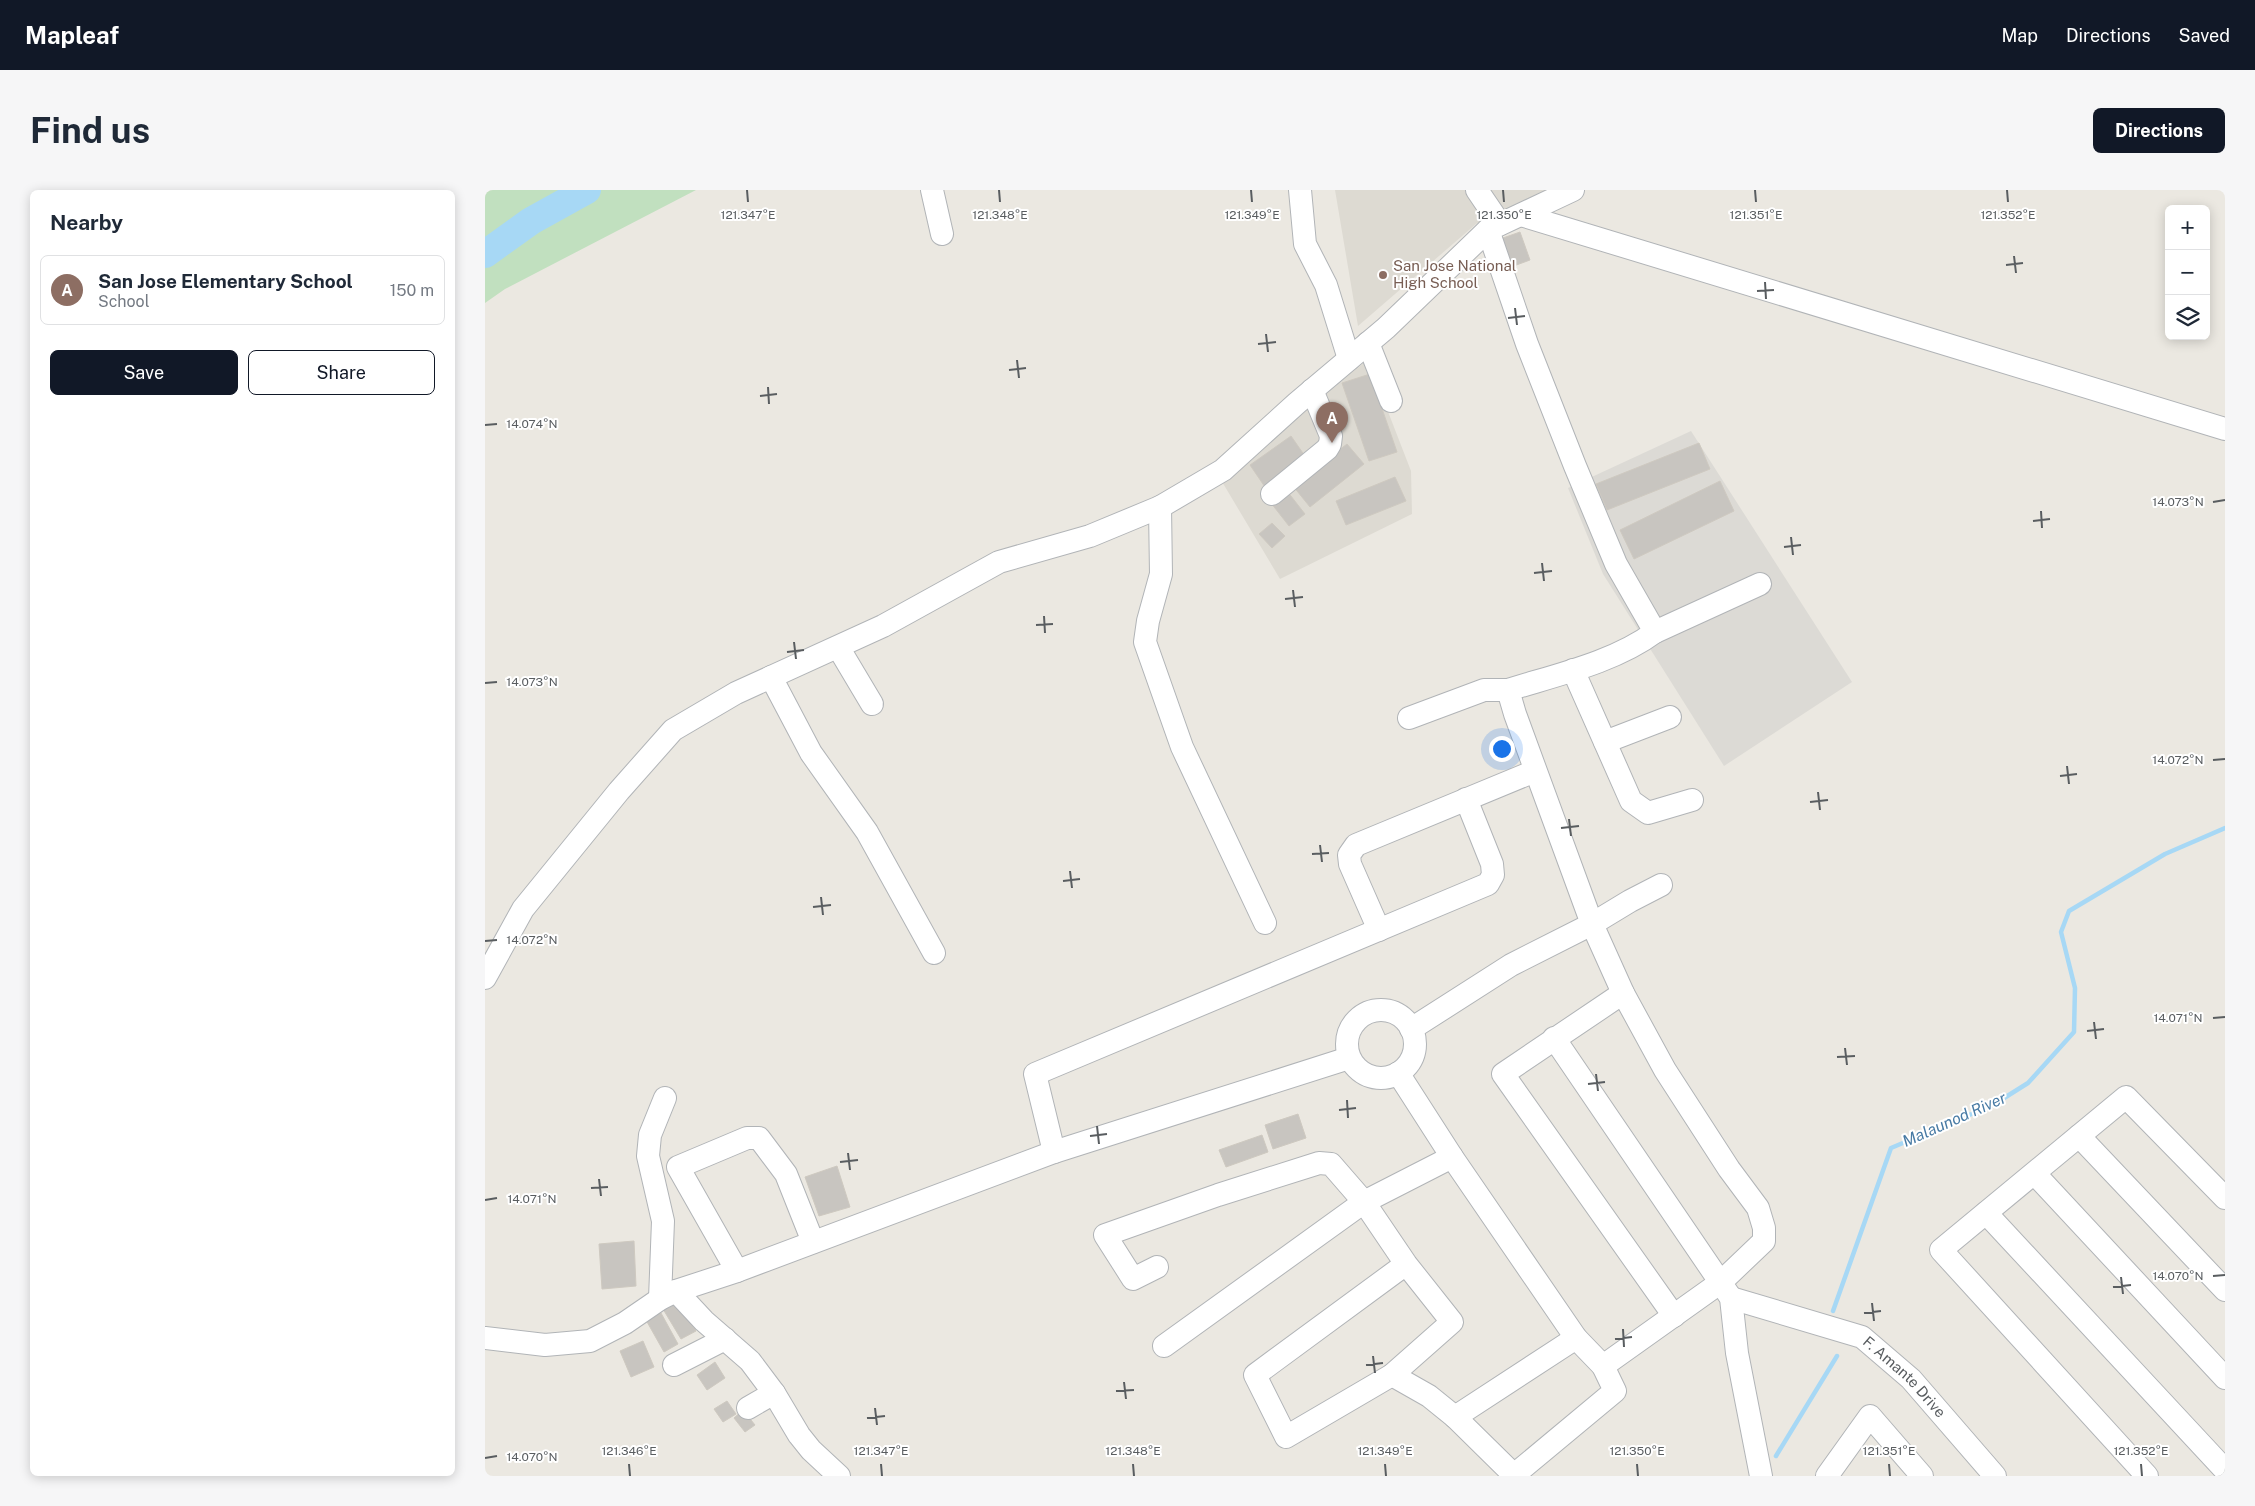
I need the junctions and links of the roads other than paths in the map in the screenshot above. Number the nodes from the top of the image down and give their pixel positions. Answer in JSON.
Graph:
{"nodes":[{"id":1,"x":932,"y":190,"type":"edge"},
{"id":2,"x":1300,"y":190,"type":"edge"},
{"id":3,"x":1477,"y":190,"type":"edge"},
{"id":4,"x":1573,"y":190,"type":"edge"},
{"id":5,"x":1521,"y":215,"type":"junction"},
{"id":6,"x":1494,"y":227,"type":"junction"},
{"id":7,"x":941,"y":234,"type":"dead end"},
{"id":8,"x":1368,"y":343,"type":"junction"},
{"id":9,"x":1349,"y":359,"type":"junction"},
{"id":10,"x":1312,"y":390,"type":"junction"},
{"id":11,"x":1391,"y":401,"type":"dead end"},
{"id":12,"x":2225,"y":429,"type":"edge"},
{"id":13,"x":1272,"y":494,"type":"dead end"},
{"id":14,"x":1160,"y":507,"type":"junction"},
{"id":15,"x":1760,"y":584,"type":"dead end"},
{"id":16,"x":1655,"y":632,"type":"junction"},
{"id":17,"x":838,"y":647,"type":"junction"},
{"id":18,"x":1573,"y":670,"type":"junction"},
{"id":19,"x":771,"y":677,"type":"junction"},
{"id":20,"x":1508,"y":690,"type":"junction"},
{"id":21,"x":872,"y":704,"type":"dead end"},
{"id":22,"x":1671,"y":717,"type":"dead end"},
{"id":23,"x":1409,"y":718,"type":"dead end"},
{"id":24,"x":1605,"y":742,"type":"junction"},
{"id":25,"x":1535,"y":771,"type":"junction"},
{"id":26,"x":1466,"y":799,"type":"junction"},
{"id":27,"x":1692,"y":800,"type":"dead end"},
{"id":28,"x":1661,"y":885,"type":"dead end"},
{"id":29,"x":1265,"y":923,"type":"dead end"},
{"id":30,"x":1592,"y":924,"type":"junction"},
{"id":31,"x":1379,"y":930,"type":"junction"},
{"id":32,"x":934,"y":953,"type":"dead end"},
{"id":33,"x":485,"y":978,"type":"edge"},
{"id":34,"x":1623,"y":993,"type":"junction"},
{"id":35,"x":1411,"y":1029,"type":"junction"},
{"id":36,"x":1554,"y":1038,"type":"junction"},
{"id":37,"x":1349,"y":1058,"type":"junction"},
{"id":38,"x":1398,"y":1073,"type":"junction"},
{"id":39,"x":665,"y":1098,"type":"dead end"},
{"id":40,"x":2079,"y":1136,"type":"junction"},
{"id":41,"x":1054,"y":1152,"type":"junction"},
{"id":42,"x":1452,"y":1157,"type":"junction"},
{"id":43,"x":2035,"y":1174,"type":"junction"},
{"id":44,"x":2225,"y":1198,"type":"edge"},
{"id":45,"x":1364,"y":1202,"type":"junction"},
{"id":46,"x":1986,"y":1213,"type":"junction"},
{"id":47,"x":813,"y":1242,"type":"junction"},
{"id":48,"x":1406,"y":1264,"type":"junction"},
{"id":49,"x":1157,"y":1267,"type":"dead end"},
{"id":50,"x":737,"y":1271,"type":"junction"},
{"id":51,"x":1726,"y":1290,"type":"junction"},
{"id":52,"x":2225,"y":1290,"type":"edge"},
{"id":53,"x":668,"y":1295,"type":"junction"},
{"id":54,"x":1674,"y":1316,"type":"junction"},
{"id":55,"x":485,"y":1338,"type":"edge"},
{"id":56,"x":1576,"y":1338,"type":"junction"},
{"id":57,"x":725,"y":1339,"type":"junction"},
{"id":58,"x":1164,"y":1346,"type":"dead end"},
{"id":59,"x":674,"y":1365,"type":"dead end"},
{"id":60,"x":1603,"y":1366,"type":"junction"},
{"id":61,"x":1391,"y":1375,"type":"junction"},
{"id":62,"x":2225,"y":1378,"type":"edge"},
{"id":63,"x":774,"y":1394,"type":"junction"},
{"id":64,"x":749,"y":1408,"type":"dead end"},
{"id":65,"x":1455,"y":1417,"type":"junction"},
{"id":66,"x":2225,"y":1470,"type":"edge"},
{"id":67,"x":1829,"y":1475,"type":"edge"},
{"id":68,"x":839,"y":1476,"type":"edge"},
{"id":69,"x":1515,"y":1476,"type":"edge"},
{"id":70,"x":1761,"y":1476,"type":"edge"},
{"id":71,"x":1922,"y":1476,"type":"edge"},
{"id":72,"x":1995,"y":1476,"type":"edge"},
{"id":73,"x":2147,"y":1476,"type":"edge"}],
"edges":[{"from":1,"to":7,"type":"street"},
{"from":2,"to":9,"type":"street"},
{"from":3,"to":6,"type":"street"},
{"from":4,"to":5,"type":"street"},
{"from":5,"to":6,"type":"street"},
{"from":5,"to":12,"type":"street"},
{"from":6,"to":8,"type":"street"},
{"from":6,"to":16,"type":"street"},
{"from":8,"to":9,"type":"street"},
{"from":8,"to":11,"type":"street"},
{"from":9,"to":10,"type":"street"},
{"from":10,"to":13,"type":"street"},
{"from":10,"to":14,"type":"street"},
{"from":14,"to":17,"type":"street"},
{"from":14,"to":29,"type":"street"},
{"from":15,"to":16,"type":"street"},
{"from":16,"to":18,"type":"street"},
{"from":17,"to":19,"type":"street"},
{"from":17,"to":21,"type":"street"},
{"from":18,"to":20,"type":"street"},
{"from":18,"to":24,"type":"street"},
{"from":19,"to":32,"type":"street"},
{"from":19,"to":33,"type":"street"},
{"from":20,"to":23,"type":"street"},
{"from":20,"to":25,"type":"street"},
{"from":22,"to":24,"type":"street"},
{"from":24,"to":27,"type":"street"},
{"from":25,"to":26,"type":"street"},
{"from":25,"to":30,"type":"street"},
{"from":26,"to":31,"type":"street"},
{"from":26,"to":31,"type":"street"},
{"from":28,"to":30,"type":"street"},
{"from":30,"to":34,"type":"street"},
{"from":30,"to":35,"type":"street"},
{"from":31,"to":41,"type":"street"},
{"from":34,"to":36,"type":"street"},
{"from":34,"to":51,"type":"street"},
{"from":35,"to":37,"type":"street"},
{"from":35,"to":38,"type":"street"},
{"from":36,"to":51,"type":"street"},
{"from":36,"to":54,"type":"street"},
{"from":37,"to":38,"type":"street"},
{"from":37,"to":41,"type":"street"},
{"from":38,"to":42,"type":"street"},
{"from":39,"to":53,"type":"street"},
{"from":40,"to":43,"type":"street"},
{"from":40,"to":44,"type":"street"},
{"from":40,"to":52,"type":"street"},
{"from":41,"to":47,"type":"street"},
{"from":42,"to":45,"type":"street"},
{"from":42,"to":56,"type":"street"},
{"from":43,"to":46,"type":"street"},
{"from":43,"to":62,"type":"street"},
{"from":45,"to":48,"type":"street"},
{"from":45,"to":49,"type":"street"},
{"from":45,"to":58,"type":"street"},
{"from":46,"to":66,"type":"street"},
{"from":46,"to":73,"type":"street"},
{"from":47,"to":50,"type":"street"},
{"from":47,"to":50,"type":"street"},
{"from":48,"to":61,"type":"street"},
{"from":48,"to":61,"type":"street"},
{"from":50,"to":53,"type":"street"},
{"from":51,"to":54,"type":"street"},
{"from":51,"to":70,"type":"street"},
{"from":51,"to":72,"type":"street","name":"F. Amante Drive"},
{"from":53,"to":55,"type":"street"},
{"from":53,"to":57,"type":"street"},
{"from":54,"to":60,"type":"street"},
{"from":56,"to":60,"type":"street"},
{"from":56,"to":65,"type":"street"},
{"from":57,"to":59,"type":"street"},
{"from":57,"to":63,"type":"street"},
{"from":60,"to":69,"type":"street"},
{"from":61,"to":65,"type":"street"},
{"from":63,"to":64,"type":"street"},
{"from":63,"to":68,"type":"street"},
{"from":65,"to":69,"type":"street"},
{"from":67,"to":71,"type":"street"}]}
